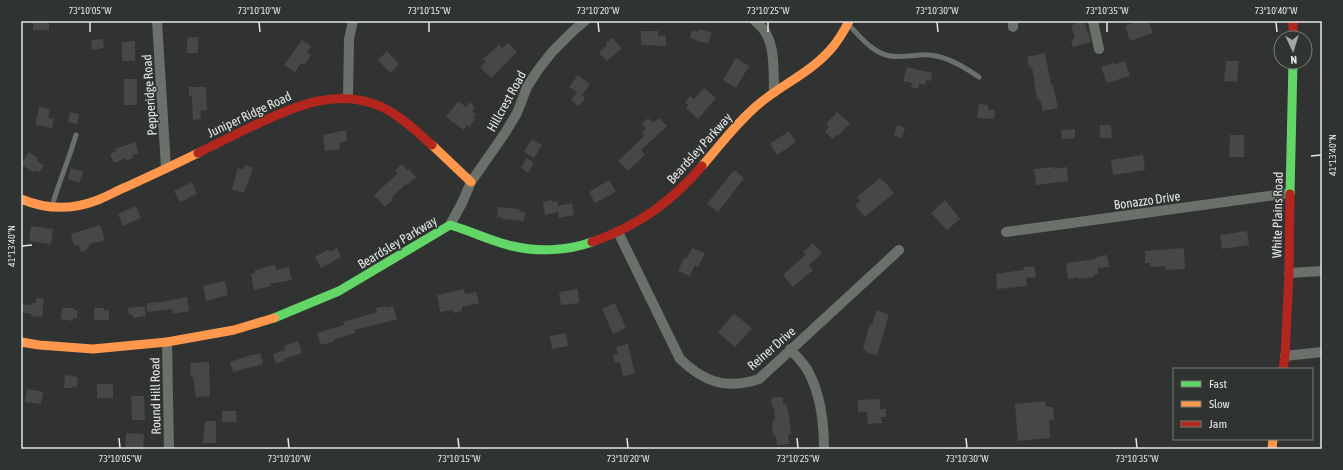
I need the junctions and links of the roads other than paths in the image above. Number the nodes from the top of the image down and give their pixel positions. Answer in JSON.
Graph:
{"nodes":[{"id":1,"x":157,"y":21,"type":"edge"},
{"id":2,"x":352,"y":21,"type":"edge"},
{"id":3,"x":585,"y":21,"type":"edge"},
{"id":4,"x":755,"y":21,"type":"edge"},
{"id":5,"x":1093,"y":21,"type":"edge"},
{"id":6,"x":849,"y":23,"type":"edge"},
{"id":7,"x":1100,"y":49,"type":"dead end"},
{"id":8,"x":1294,"y":70,"type":"edge"},
{"id":9,"x":979,"y":77,"type":"dead end"},
{"id":10,"x":774,"y":92,"type":"junction"},
{"id":11,"x":348,"y":97,"type":"junction"},
{"id":12,"x":76,"y":135,"type":"dead end"},
{"id":13,"x":166,"y":168,"type":"junction"},
{"id":14,"x":471,"y":182,"type":"junction"},
{"id":15,"x":1290,"y":193,"type":"junction"},
{"id":16,"x":21,"y":199,"type":"edge"},
{"id":17,"x":51,"y":207,"type":"junction"},
{"id":18,"x":450,"y":225,"type":"junction"},
{"id":19,"x":618,"y":232,"type":"junction"},
{"id":20,"x":1006,"y":232,"type":"dead end"},
{"id":21,"x":899,"y":250,"type":"dead end"},
{"id":22,"x":1322,"y":271,"type":"edge"},
{"id":23,"x":1288,"y":273,"type":"junction"},
{"id":24,"x":21,"y":342,"type":"edge"},
{"id":25,"x":167,"y":342,"type":"junction"},
{"id":26,"x":790,"y":349,"type":"junction"},
{"id":27,"x":1322,"y":352,"type":"edge"},
{"id":28,"x":1285,"y":356,"type":"junction"},
{"id":29,"x":1283,"y":368,"type":"edge"},
{"id":30,"x":169,"y":449,"type":"edge"},
{"id":31,"x":824,"y":449,"type":"edge"}],
"edges":[{"from":1,"to":13,"type":"street","name":"Pepperidge Road"},
{"from":2,"to":11,"type":"street"},
{"from":3,"to":14,"type":"street","name":"Hillcrest Road"},
{"from":4,"to":10,"type":"street"},
{"from":5,"to":7,"type":"street"},
{"from":6,"to":9,"type":"lane"},
{"from":6,"to":10,"type":"street","name":"Beardsley Parkway"},
{"from":8,"to":15,"type":"street","name":"White Plains Road"},
{"from":10,"to":19,"type":"street","name":"Beardsley Parkway"},
{"from":11,"to":13,"type":"street","name":"Juniper Ridge Road"},
{"from":11,"to":14,"type":"street","name":"Juniper Ridge Road"},
{"from":12,"to":17,"type":"lane"},
{"from":13,"to":17,"type":"street","name":"Juniper Ridge Road"},
{"from":14,"to":18,"type":"street","name":"Hillcrest Road"},
{"from":15,"to":20,"type":"street","name":"Bonazzo Drive"},
{"from":15,"to":23,"type":"street","name":"White Plains Road"},
{"from":16,"to":17,"type":"street","name":"Juniper Ridge Road"},
{"from":18,"to":19,"type":"street","name":"Beardsley Parkway"},
{"from":18,"to":25,"type":"street","name":"Beardsley Parkway"},
{"from":19,"to":26,"type":"street","name":"Reiner Drive"},
{"from":21,"to":26,"type":"street","name":"Reiner Drive"},
{"from":22,"to":23,"type":"street"},
{"from":23,"to":28,"type":"street","name":"White Plains Road"},
{"from":24,"to":25,"type":"street","name":"Beardsley Parkway"},
{"from":25,"to":30,"type":"street","name":"Round Hill Road"},
{"from":26,"to":31,"type":"street"},
{"from":27,"to":28,"type":"street"},
{"from":28,"to":29,"type":"street","name":"White Plains Road"}]}
